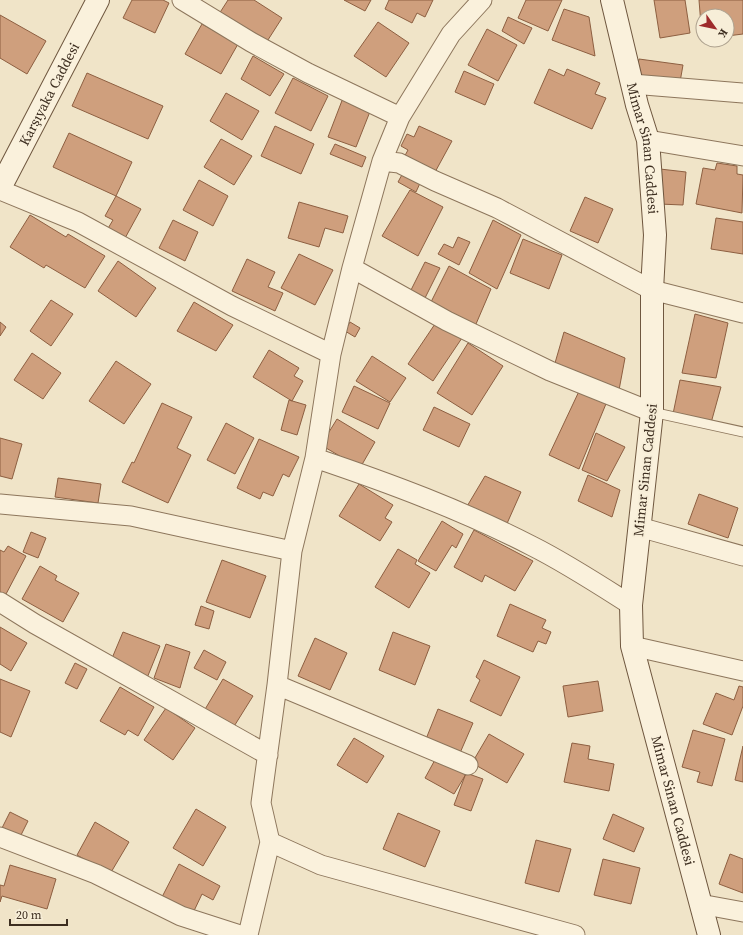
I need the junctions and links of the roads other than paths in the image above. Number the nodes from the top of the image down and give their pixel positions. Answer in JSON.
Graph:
{"nodes":[{"id":1,"x":98,"y":0,"type":"edge"},
{"id":2,"x":182,"y":0,"type":"edge"},
{"id":3,"x":482,"y":0,"type":"edge"},
{"id":4,"x":612,"y":0,"type":"edge"},
{"id":5,"x":632,"y":84,"type":"junction"},
{"id":6,"x":743,"y":93,"type":"edge"},
{"id":7,"x":400,"y":116,"type":"junction"},
{"id":8,"x":648,"y":140,"type":"junction"},
{"id":9,"x":743,"y":156,"type":"edge"},
{"id":10,"x":382,"y":161,"type":"junction"},
{"id":11,"x":0,"y":189,"type":"edge"},
{"id":12,"x":352,"y":268,"type":"junction"},
{"id":13,"x":652,"y":290,"type":"junction"},
{"id":14,"x":743,"y":313,"type":"edge"},
{"id":15,"x":331,"y":354,"type":"junction"},
{"id":16,"x":652,"y":412,"type":"junction"},
{"id":17,"x":743,"y":432,"type":"edge"},
{"id":18,"x":315,"y":458,"type":"junction"},
{"id":19,"x":0,"y":504,"type":"edge"},
{"id":20,"x":639,"y":527,"type":"junction"},
{"id":21,"x":292,"y":551,"type":"junction"},
{"id":22,"x":743,"y":556,"type":"edge"},
{"id":23,"x":0,"y":602,"type":"edge"},
{"id":24,"x":631,"y":605,"type":"junction"},
{"id":25,"x":632,"y":646,"type":"junction"},
{"id":26,"x":743,"y":671,"type":"edge"},
{"id":27,"x":278,"y":685,"type":"junction"},
{"id":28,"x":268,"y":755,"type":"junction"},
{"id":29,"x":468,"y":765,"type":"dead end"},
{"id":30,"x":0,"y":837,"type":"edge"},
{"id":31,"x":270,"y":842,"type":"junction"},
{"id":32,"x":700,"y":904,"type":"junction"},
{"id":33,"x":743,"y":912,"type":"edge"},
{"id":34,"x":240,"y":935,"type":"edge"},
{"id":35,"x":248,"y":935,"type":"edge"},
{"id":36,"x":575,"y":935,"type":"edge"},
{"id":37,"x":709,"y":935,"type":"edge"}],
"edges":[{"from":1,"to":11,"type":"street","name":"Karşıyaka Caddesi"},
{"from":2,"to":7,"type":"street"},
{"from":3,"to":7,"type":"street"},
{"from":4,"to":5,"type":"street","name":"Mimar Sinan Caddesi"},
{"from":5,"to":6,"type":"street"},
{"from":5,"to":8,"type":"street","name":"Mimar Sinan Caddesi"},
{"from":7,"to":10,"type":"street"},
{"from":8,"to":9,"type":"street"},
{"from":8,"to":13,"type":"street","name":"Mimar Sinan Caddesi"},
{"from":10,"to":12,"type":"street"},
{"from":10,"to":13,"type":"street"},
{"from":11,"to":15,"type":"street"},
{"from":12,"to":15,"type":"street"},
{"from":12,"to":16,"type":"street"},
{"from":13,"to":14,"type":"street"},
{"from":13,"to":16,"type":"street","name":"Mimar Sinan Caddesi"},
{"from":15,"to":18,"type":"street"},
{"from":16,"to":17,"type":"lane"},
{"from":16,"to":20,"type":"street","name":"Mimar Sinan Caddesi"},
{"from":18,"to":21,"type":"street"},
{"from":18,"to":24,"type":"street"},
{"from":19,"to":21,"type":"street"},
{"from":20,"to":22,"type":"street"},
{"from":20,"to":24,"type":"street","name":"Mimar Sinan Caddesi"},
{"from":21,"to":27,"type":"street"},
{"from":23,"to":28,"type":"street"},
{"from":24,"to":25,"type":"street","name":"Mimar Sinan Caddesi"},
{"from":25,"to":26,"type":"street"},
{"from":25,"to":32,"type":"street","name":"Mimar Sinan Caddesi"},
{"from":27,"to":28,"type":"street"},
{"from":27,"to":29,"type":"street"},
{"from":28,"to":31,"type":"street"},
{"from":30,"to":34,"type":"street"},
{"from":31,"to":35,"type":"street"},
{"from":31,"to":36,"type":"street"},
{"from":32,"to":33,"type":"street"},
{"from":32,"to":37,"type":"street","name":"Mimar Sinan Caddesi"}]}
